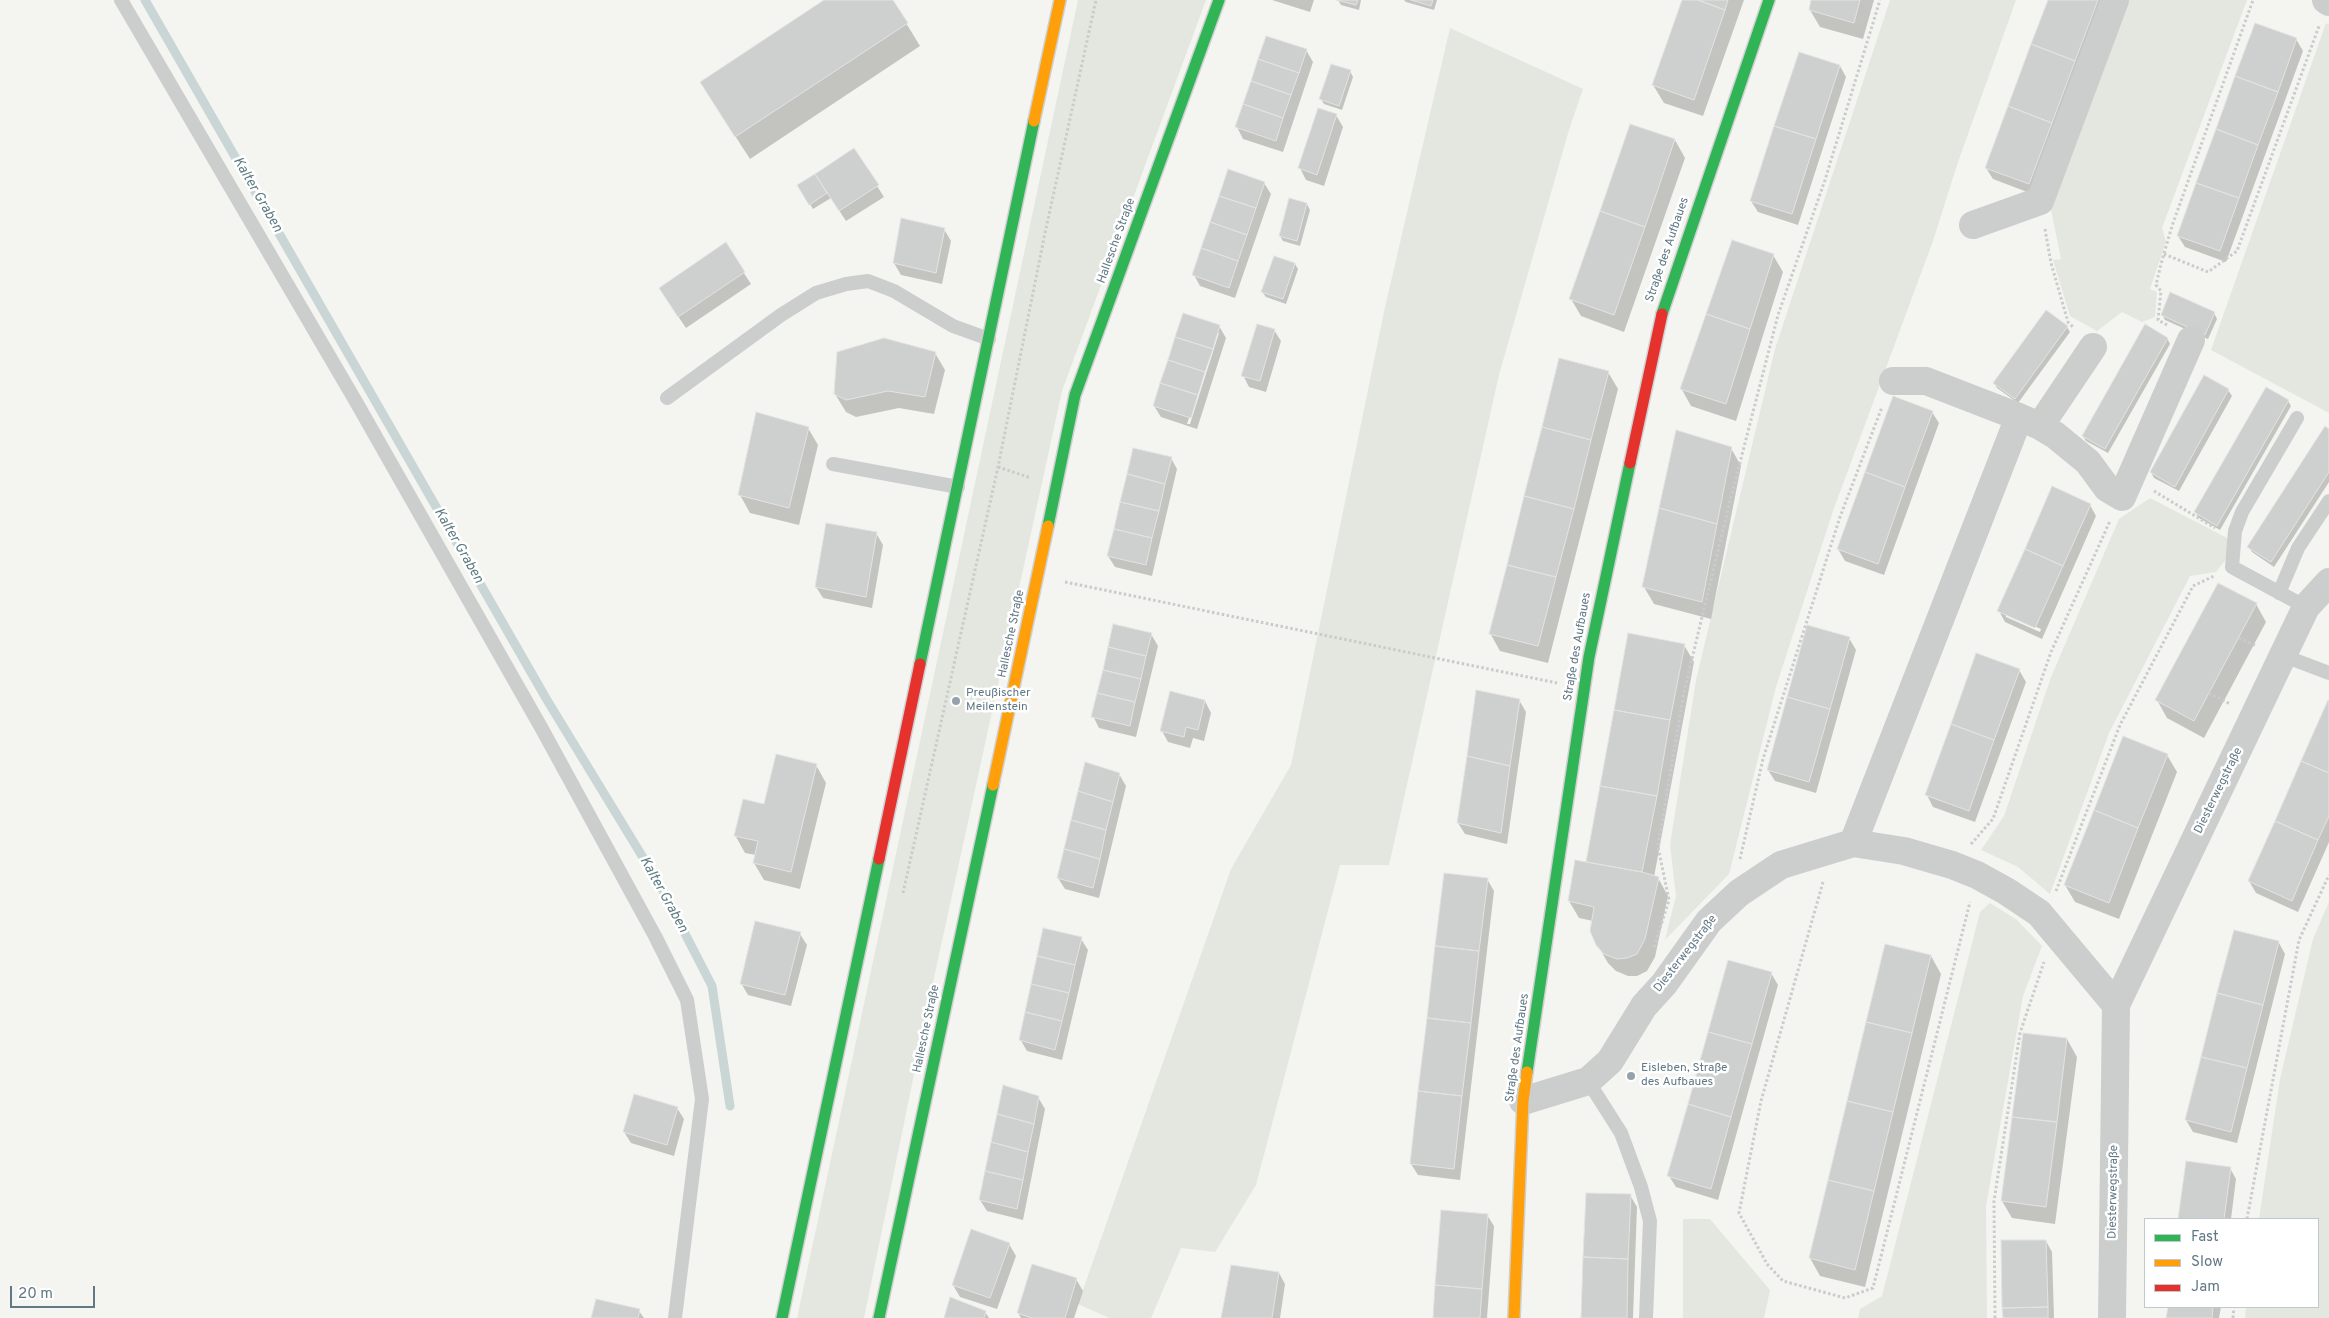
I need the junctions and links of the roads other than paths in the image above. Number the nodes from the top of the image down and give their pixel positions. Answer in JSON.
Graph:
{"nodes":[{"id":1,"x":121,"y":0,"type":"edge"},
{"id":2,"x":1060,"y":0,"type":"edge"},
{"id":3,"x":1219,"y":0,"type":"edge"},
{"id":4,"x":1769,"y":0,"type":"edge"},
{"id":5,"x":2115,"y":0,"type":"edge"},
{"id":6,"x":1973,"y":225,"type":"dead end"},
{"id":7,"x":989,"y":339,"type":"junction"},
{"id":8,"x":2191,"y":340,"type":"road end"},
{"id":9,"x":2093,"y":347,"type":"road end"},
{"id":10,"x":1893,"y":381,"type":"road end"},
{"id":11,"x":668,"y":398,"type":"dead end"},
{"id":12,"x":2298,"y":418,"type":"dead end"},
{"id":13,"x":2029,"y":422,"type":"junction"},
{"id":14,"x":833,"y":464,"type":"dead end"},
{"id":15,"x":958,"y":487,"type":"junction"},
{"id":16,"x":2329,"y":501,"type":"edge"},
{"id":17,"x":2329,"y":582,"type":"edge"},
{"id":18,"x":2279,"y":593,"type":"junction"},
{"id":19,"x":2306,"y":607,"type":"junction"},
{"id":20,"x":2284,"y":656,"type":"junction"},
{"id":21,"x":2329,"y":673,"type":"edge"},
{"id":22,"x":1843,"y":845,"type":"junction"},
{"id":23,"x":2116,"y":1005,"type":"junction"},
{"id":24,"x":1588,"y":1081,"type":"junction"},
{"id":25,"x":1523,"y":1101,"type":"junction"},
{"id":26,"x":675,"y":1318,"type":"edge"},
{"id":27,"x":782,"y":1318,"type":"edge"},
{"id":28,"x":879,"y":1318,"type":"edge"},
{"id":29,"x":1514,"y":1318,"type":"edge"},
{"id":30,"x":1646,"y":1318,"type":"edge"},
{"id":31,"x":2112,"y":1318,"type":"edge"}],
"edges":[{"from":1,"to":26,"type":"lane"},
{"from":2,"to":7,"type":"street"},
{"from":3,"to":28,"type":"street","name":"Hallesche Straße"},
{"from":4,"to":25,"type":"street","name":"Straße des Aufbaues"},
{"from":5,"to":6,"type":"street"},
{"from":7,"to":11,"type":"lane"},
{"from":7,"to":15,"type":"street"},
{"from":8,"to":13,"type":"street"},
{"from":9,"to":13,"type":"street"},
{"from":10,"to":13,"type":"street"},
{"from":12,"to":18,"type":"lane"},
{"from":13,"to":22,"type":"street"},
{"from":14,"to":15,"type":"lane"},
{"from":15,"to":27,"type":"street"},
{"from":16,"to":18,"type":"lane"},
{"from":17,"to":19,"type":"street","name":"Diesterwegstraße"},
{"from":18,"to":19,"type":"lane"},
{"from":19,"to":20,"type":"street","name":"Diesterwegstraße"},
{"from":20,"to":21,"type":"lane"},
{"from":20,"to":23,"type":"street","name":"Diesterwegstraße"},
{"from":22,"to":23,"type":"street","name":"Diesterwegstraße"},
{"from":22,"to":24,"type":"street","name":"Diesterwegstraße"},
{"from":23,"to":31,"type":"street","name":"Diesterwegstraße"},
{"from":24,"to":25,"type":"street","name":"Diesterwegstraße"},
{"from":24,"to":30,"type":"lane"},
{"from":25,"to":29,"type":"street","name":"Straße des Aufbaues"}]}
